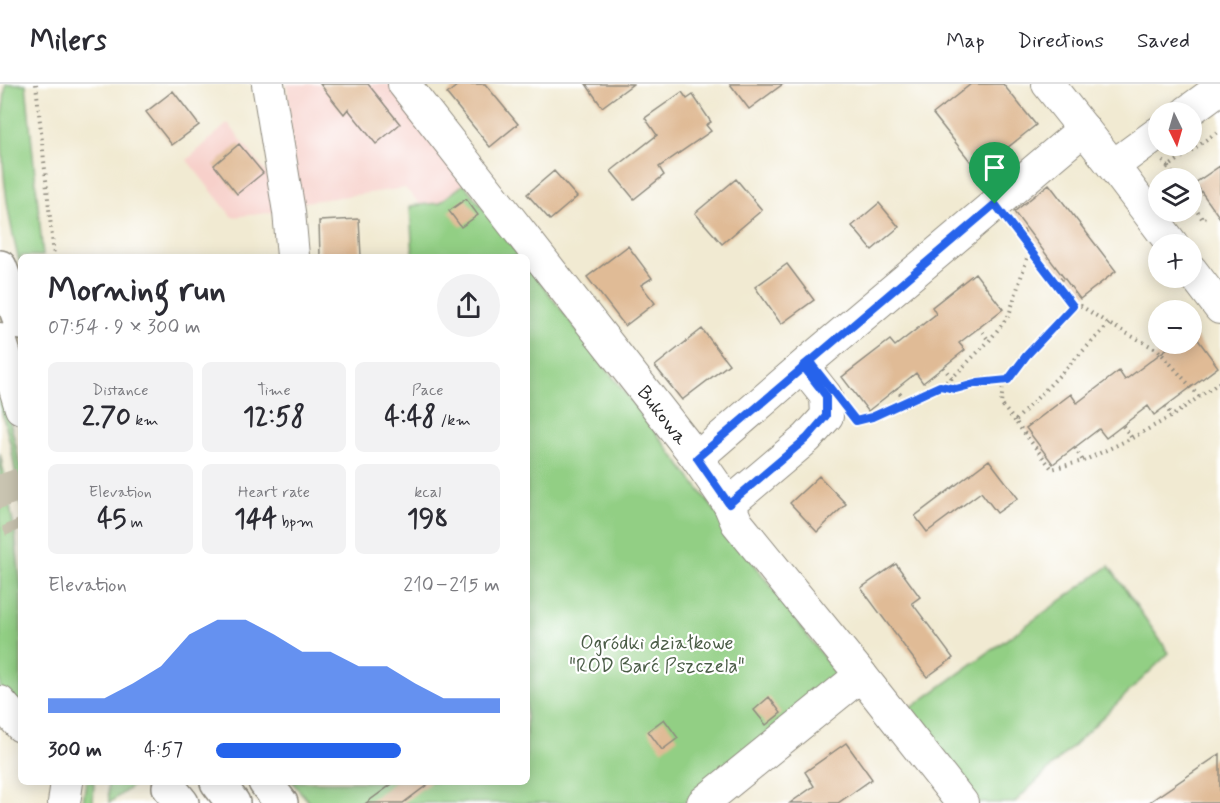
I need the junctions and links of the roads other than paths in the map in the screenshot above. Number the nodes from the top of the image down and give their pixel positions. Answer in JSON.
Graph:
{"nodes":[{"id":1,"x":268,"y":84,"type":"edge"},
{"id":2,"x":404,"y":84,"type":"edge"},
{"id":3,"x":1048,"y":84,"type":"edge"},
{"id":4,"x":1220,"y":88,"type":"edge"},
{"id":5,"x":1201,"y":102,"type":"edge"},
{"id":6,"x":1084,"y":129,"type":"junction"},
{"id":7,"x":1148,"y":140,"type":"edge"},
{"id":8,"x":1113,"y":166,"type":"junction"},
{"id":9,"x":1164,"y":234,"type":"edge"},
{"id":10,"x":293,"y":254,"type":"edge"},
{"id":11,"x":0,"y":267,"type":"edge"},
{"id":12,"x":1202,"y":284,"type":"edge"},
{"id":13,"x":1220,"y":308,"type":"edge"},
{"id":14,"x":18,"y":315,"type":"edge"},
{"id":15,"x":0,"y":339,"type":"tunnel mouth"},
{"id":16,"x":803,"y":366,"type":"junction"},
{"id":17,"x":18,"y":398,"type":"edge"},
{"id":18,"x":697,"y":458,"type":"junction"},
{"id":19,"x":729,"y":504,"type":"junction"},
{"id":20,"x":861,"y":675,"type":"junction"},
{"id":21,"x":0,"y":702,"type":"edge"},
{"id":22,"x":18,"y":723,"type":"edge"},
{"id":23,"x":67,"y":785,"type":"edge"},
{"id":24,"x":219,"y":785,"type":"edge"},
{"id":25,"x":267,"y":785,"type":"edge"},
{"id":26,"x":64,"y":803,"type":"edge"},
{"id":27,"x":233,"y":803,"type":"edge"},
{"id":28,"x":281,"y":803,"type":"edge"},
{"id":29,"x":703,"y":803,"type":"edge"},
{"id":30,"x":962,"y":803,"type":"edge"}],
"edges":[{"from":1,"to":10,"type":"street"},
{"from":2,"to":18,"type":"street","name":"Bukowa"},
{"from":3,"to":6,"type":"street"},
{"from":4,"to":5,"type":"street"},
{"from":6,"to":8,"type":"street"},
{"from":6,"to":16,"type":"street"},
{"from":7,"to":8,"type":"street"},
{"from":8,"to":9,"type":"street"},
{"from":11,"to":14,"type":"main road"},
{"from":12,"to":13,"type":"street"},
{"from":15,"to":17,"type":"street"},
{"from":16,"to":18,"type":"street"},
{"from":16,"to":19,"type":"street"},
{"from":18,"to":19,"type":"street","name":"Bukowa"},
{"from":19,"to":20,"type":"street","name":"Bukowa"},
{"from":20,"to":29,"type":"street"},
{"from":20,"to":30,"type":"street","name":"Bukowa"},
{"from":21,"to":22,"type":"street"},
{"from":23,"to":26,"type":"street"},
{"from":24,"to":27,"type":"main road"},
{"from":25,"to":28,"type":"main road"}]}
